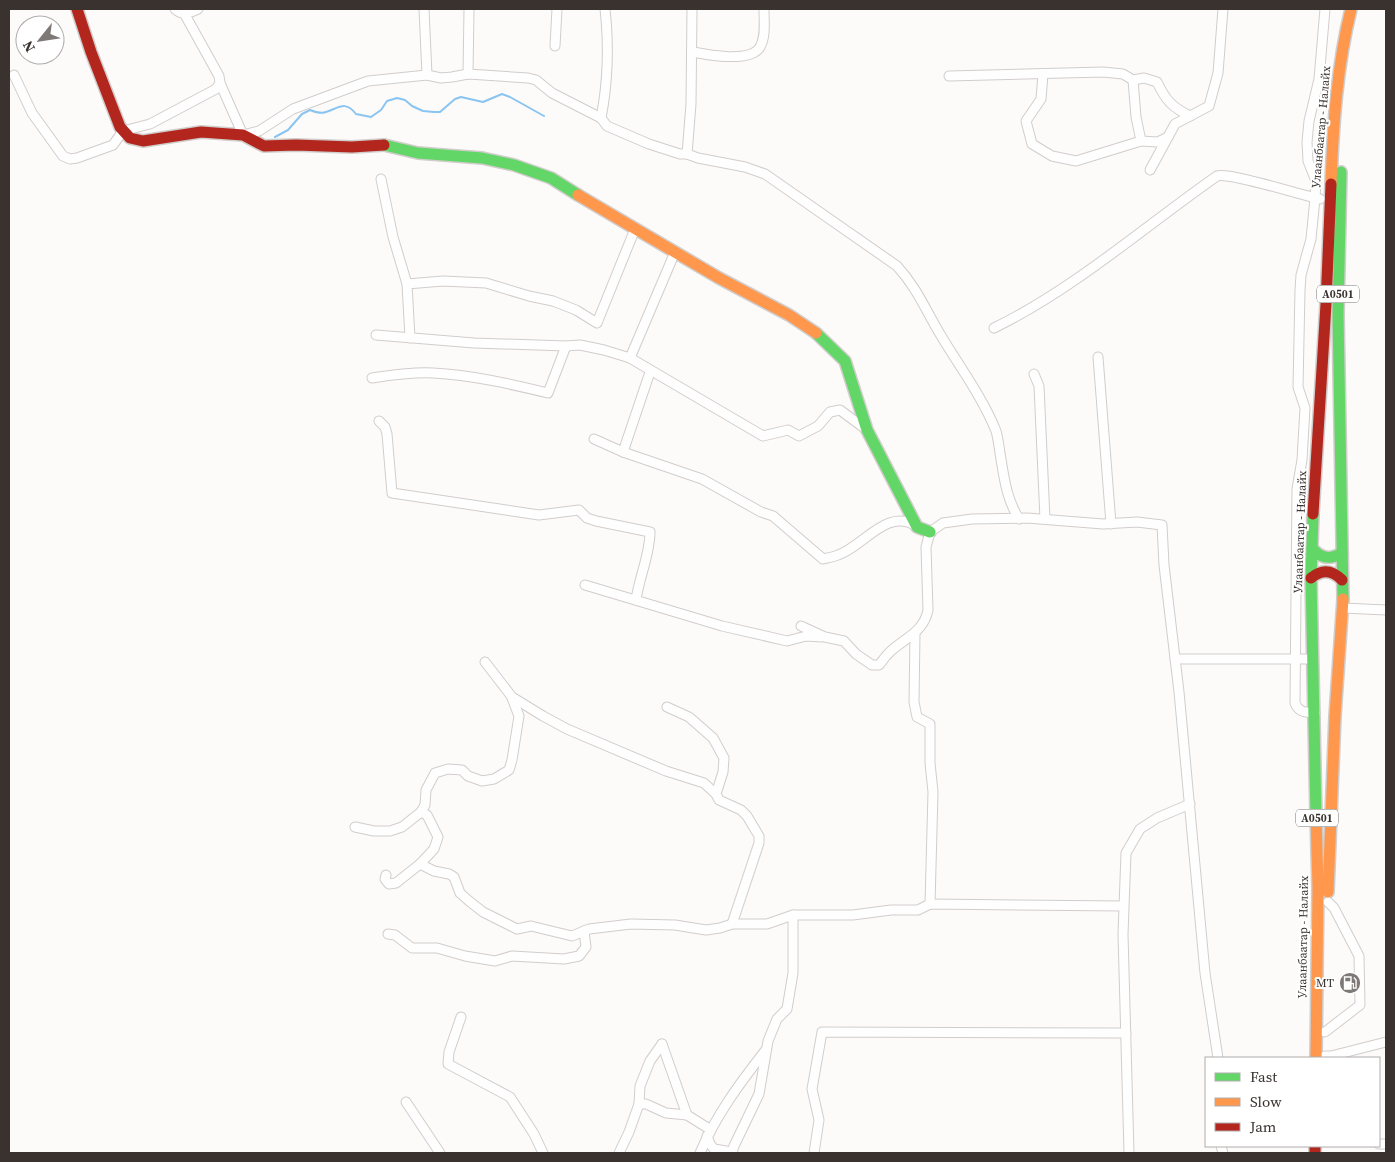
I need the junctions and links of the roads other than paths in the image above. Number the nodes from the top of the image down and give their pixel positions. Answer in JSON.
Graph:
{"nodes":[{"id":1,"x":78,"y":9,"type":"edge"},
{"id":2,"x":175,"y":9,"type":"edge"},
{"id":3,"x":198,"y":9,"type":"edge"},
{"id":4,"x":424,"y":9,"type":"edge"},
{"id":5,"x":469,"y":9,"type":"edge"},
{"id":6,"x":557,"y":9,"type":"edge"},
{"id":7,"x":605,"y":9,"type":"edge"},
{"id":8,"x":692,"y":9,"type":"edge"},
{"id":9,"x":764,"y":9,"type":"edge"},
{"id":10,"x":1223,"y":9,"type":"edge"},
{"id":11,"x":1325,"y":9,"type":"edge"},
{"id":12,"x":1351,"y":9,"type":"edge"},
{"id":13,"x":1360,"y":9,"type":"edge"},
{"id":14,"x":184,"y":13,"type":"junction"},
{"id":15,"x":555,"y":46,"type":"dead end"},
{"id":16,"x":693,"y":52,"type":"junction"},
{"id":17,"x":468,"y":74,"type":"junction"},
{"id":18,"x":1043,"y":74,"type":"junction"},
{"id":19,"x":14,"y":75,"type":"dead end"},
{"id":20,"x":427,"y":75,"type":"junction"},
{"id":21,"x":949,"y":76,"type":"dead end"},
{"id":22,"x":1133,"y":80,"type":"junction"},
{"id":23,"x":220,"y":83,"type":"junction"},
{"id":24,"x":1190,"y":116,"type":"junction"},
{"id":25,"x":600,"y":118,"type":"junction"},
{"id":26,"x":123,"y":131,"type":"junction"},
{"id":27,"x":244,"y":135,"type":"junction"},
{"id":28,"x":1168,"y":137,"type":"junction"},
{"id":29,"x":1141,"y":141,"type":"junction"},
{"id":30,"x":687,"y":154,"type":"junction"},
{"id":31,"x":1150,"y":170,"type":"dead end"},
{"id":32,"x":381,"y":179,"type":"dead end"},
{"id":33,"x":1315,"y":198,"type":"junction"},
{"id":34,"x":1329,"y":201,"type":"junction"},
{"id":35,"x":635,"y":229,"type":"junction"},
{"id":36,"x":676,"y":252,"type":"junction"},
{"id":37,"x":407,"y":284,"type":"junction"},
{"id":38,"x":994,"y":328,"type":"dead end"},
{"id":39,"x":376,"y":335,"type":"dead end"},
{"id":40,"x":410,"y":338,"type":"junction"},
{"id":41,"x":566,"y":346,"type":"junction"},
{"id":42,"x":1098,"y":357,"type":"dead end"},
{"id":43,"x":630,"y":358,"type":"junction"},
{"id":44,"x":650,"y":372,"type":"junction"},
{"id":45,"x":1034,"y":374,"type":"dead end"},
{"id":46,"x":372,"y":378,"type":"dead end"},
{"id":47,"x":379,"y":420,"type":"dead end"},
{"id":48,"x":867,"y":430,"type":"junction"},
{"id":49,"x":594,"y":439,"type":"dead end"},
{"id":50,"x":623,"y":452,"type":"junction"},
{"id":51,"x":1019,"y":519,"type":"junction"},
{"id":52,"x":1046,"y":519,"type":"junction"},
{"id":53,"x":1110,"y":524,"type":"junction"},
{"id":54,"x":916,"y":527,"type":"junction"},
{"id":55,"x":930,"y":532,"type":"junction"},
{"id":56,"x":1312,"y":548,"type":"junction"},
{"id":57,"x":1342,"y":553,"type":"junction"},
{"id":58,"x":1311,"y":578,"type":"junction"},
{"id":59,"x":1342,"y":580,"type":"junction"},
{"id":60,"x":585,"y":585,"type":"dead end"},
{"id":61,"x":636,"y":600,"type":"junction"},
{"id":62,"x":1343,"y":608,"type":"junction"},
{"id":63,"x":1386,"y":610,"type":"edge"},
{"id":64,"x":801,"y":626,"type":"dead end"},
{"id":65,"x":915,"y":634,"type":"junction"},
{"id":66,"x":825,"y":637,"type":"junction"},
{"id":67,"x":1294,"y":658,"type":"junction"},
{"id":68,"x":1175,"y":659,"type":"junction"},
{"id":69,"x":1313,"y":659,"type":"junction"},
{"id":70,"x":485,"y":662,"type":"dead end"},
{"id":71,"x":512,"y":698,"type":"junction"},
{"id":72,"x":667,"y":706,"type":"dead end"},
{"id":73,"x":1315,"y":712,"type":"junction"},
{"id":74,"x":716,"y":794,"type":"junction"},
{"id":75,"x":1190,"y":804,"type":"junction"},
{"id":76,"x":420,"y":812,"type":"junction"},
{"id":77,"x":355,"y":827,"type":"dead end"},
{"id":78,"x":420,"y":864,"type":"junction"},
{"id":79,"x":386,"y":875,"type":"dead end"},
{"id":80,"x":1328,"y":902,"type":"junction"},
{"id":81,"x":930,"y":904,"type":"junction"},
{"id":82,"x":1123,"y":906,"type":"junction"},
{"id":83,"x":793,"y":915,"type":"junction"},
{"id":84,"x":732,"y":924,"type":"junction"},
{"id":85,"x":584,"y":931,"type":"junction"},
{"id":86,"x":388,"y":934,"type":"dead end"},
{"id":87,"x":461,"y":1017,"type":"dead end"},
{"id":88,"x":1325,"y":1032,"type":"junction"},
{"id":89,"x":1126,"y":1033,"type":"junction"},
{"id":90,"x":1386,"y":1042,"type":"edge"},
{"id":91,"x":767,"y":1049,"type":"junction"},
{"id":92,"x":1218,"y":1057,"type":"edge"},
{"id":93,"x":1322,"y":1057,"type":"edge"},
{"id":94,"x":1322,"y":1057,"type":"edge"},
{"id":95,"x":1326,"y":1057,"type":"edge"},
{"id":96,"x":406,"y":1102,"type":"dead end"},
{"id":97,"x":638,"y":1104,"type":"junction"},
{"id":98,"x":687,"y":1115,"type":"junction"},
{"id":99,"x":709,"y":1133,"type":"junction"},
{"id":100,"x":440,"y":1153,"type":"edge"},
{"id":101,"x":542,"y":1153,"type":"edge"},
{"id":102,"x":620,"y":1153,"type":"edge"},
{"id":103,"x":700,"y":1153,"type":"edge"},
{"id":104,"x":733,"y":1153,"type":"edge"},
{"id":105,"x":814,"y":1153,"type":"edge"},
{"id":106,"x":1129,"y":1153,"type":"edge"}],
"edges":[{"from":1,"to":26,"type":"main road"},
{"from":2,"to":14,"type":"street"},
{"from":3,"to":14,"type":"street"},
{"from":4,"to":20,"type":"street"},
{"from":5,"to":17,"type":"street"},
{"from":6,"to":15,"type":"street"},
{"from":7,"to":25,"type":"street"},
{"from":8,"to":16,"type":"street"},
{"from":9,"to":16,"type":"street"},
{"from":10,"to":24,"type":"street"},
{"from":11,"to":33,"type":"street"},
{"from":12,"to":34,"type":"main road","name":"Улаанбаатар - Налайх","number":"A0501"},
{"from":13,"to":57,"type":"main road","name":"Улаанбаатар - Налайх","number":"A0501"},
{"from":14,"to":23,"type":"street"},
{"from":16,"to":30,"type":"street"},
{"from":17,"to":20,"type":"street"},
{"from":17,"to":25,"type":"street"},
{"from":18,"to":21,"type":"street"},
{"from":18,"to":22,"type":"street"},
{"from":18,"to":29,"type":"street"},
{"from":19,"to":26,"type":"street"},
{"from":20,"to":27,"type":"street"},
{"from":22,"to":24,"type":"street"},
{"from":22,"to":29,"type":"street"},
{"from":23,"to":26,"type":"street"},
{"from":23,"to":27,"type":"street"},
{"from":24,"to":28,"type":"street"},
{"from":25,"to":30,"type":"street"},
{"from":26,"to":27,"type":"main road"},
{"from":27,"to":35,"type":"main road"},
{"from":28,"to":29,"type":"street"},
{"from":28,"to":31,"type":"street"},
{"from":30,"to":51,"type":"street"},
{"from":32,"to":37,"type":"street"},
{"from":33,"to":34,"type":"street"},
{"from":33,"to":38,"type":"street"},
{"from":33,"to":67,"type":"street"},
{"from":34,"to":56,"type":"main road","name":"Улаанбаатар - Налайх","number":"A0501"},
{"from":35,"to":36,"type":"main road"},
{"from":35,"to":37,"type":"street"},
{"from":36,"to":43,"type":"street"},
{"from":36,"to":48,"type":"main road"},
{"from":37,"to":40,"type":"street"},
{"from":39,"to":40,"type":"street"},
{"from":40,"to":41,"type":"street"},
{"from":41,"to":43,"type":"street"},
{"from":41,"to":46,"type":"street"},
{"from":42,"to":53,"type":"street"},
{"from":43,"to":44,"type":"street"},
{"from":44,"to":48,"type":"street"},
{"from":44,"to":50,"type":"street"},
{"from":45,"to":52,"type":"street"},
{"from":47,"to":61,"type":"street"},
{"from":48,"to":54,"type":"main road"},
{"from":49,"to":50,"type":"street"},
{"from":50,"to":54,"type":"street"},
{"from":51,"to":52,"type":"street"},
{"from":51,"to":55,"type":"street"},
{"from":52,"to":53,"type":"street"},
{"from":53,"to":68,"type":"street"},
{"from":54,"to":55,"type":"main road"},
{"from":55,"to":65,"type":"street"},
{"from":56,"to":57,"type":"main road"},
{"from":56,"to":58,"type":"main road","name":"Улаанбаатар - Налайх","number":"A0501"},
{"from":57,"to":59,"type":"main road","name":"Улаанбаатар - Налайх","number":"A0501"},
{"from":58,"to":59,"type":"main road"},
{"from":58,"to":69,"type":"main road","name":"Улаанбаатар - Налайх","number":"A0501"},
{"from":59,"to":62,"type":"main road","name":"Улаанбаатар - Налайх","number":"A0501"},
{"from":60,"to":61,"type":"street"},
{"from":61,"to":66,"type":"street"},
{"from":62,"to":63,"type":"street"},
{"from":62,"to":80,"type":"main road","name":"Улаанбаатар - Налайх","number":"A0501"},
{"from":64,"to":66,"type":"street"},
{"from":65,"to":66,"type":"street"},
{"from":65,"to":81,"type":"street"},
{"from":67,"to":68,"type":"street"},
{"from":67,"to":69,"type":"street"},
{"from":67,"to":73,"type":"street"},
{"from":68,"to":75,"type":"street"},
{"from":69,"to":73,"type":"main road","name":"Улаанбаатар - Налайх","number":"A0501"},
{"from":70,"to":71,"type":"street"},
{"from":71,"to":74,"type":"street"},
{"from":71,"to":76,"type":"street"},
{"from":72,"to":74,"type":"street"},
{"from":73,"to":93,"type":"main road","name":"Улаанбаатар - Налайх","number":"A0501"},
{"from":74,"to":84,"type":"street"},
{"from":75,"to":82,"type":"street"},
{"from":75,"to":92,"type":"street"},
{"from":76,"to":77,"type":"street"},
{"from":76,"to":78,"type":"street"},
{"from":78,"to":79,"type":"street"},
{"from":78,"to":85,"type":"street"},
{"from":80,"to":88,"type":"main road","name":"Улаанбаатар - Налайх","number":"A0501"},
{"from":80,"to":88,"type":"street"},
{"from":81,"to":82,"type":"street"},
{"from":81,"to":83,"type":"street"},
{"from":82,"to":89,"type":"street"},
{"from":83,"to":84,"type":"street"},
{"from":83,"to":91,"type":"street"},
{"from":84,"to":85,"type":"street"},
{"from":85,"to":86,"type":"street"},
{"from":87,"to":101,"type":"street"},
{"from":88,"to":94,"type":"main road","name":"Улаанбаатар - Налайх","number":"A0501"},
{"from":89,"to":105,"type":"street"},
{"from":89,"to":106,"type":"street"},
{"from":90,"to":95,"type":"street"},
{"from":91,"to":99,"type":"street"},
{"from":91,"to":104,"type":"street"},
{"from":96,"to":100,"type":"street"},
{"from":97,"to":98,"type":"street"},
{"from":97,"to":98,"type":"street"},
{"from":97,"to":102,"type":"street"},
{"from":98,"to":99,"type":"street"},
{"from":99,"to":103,"type":"street"},
{"from":99,"to":104,"type":"street"}]}
